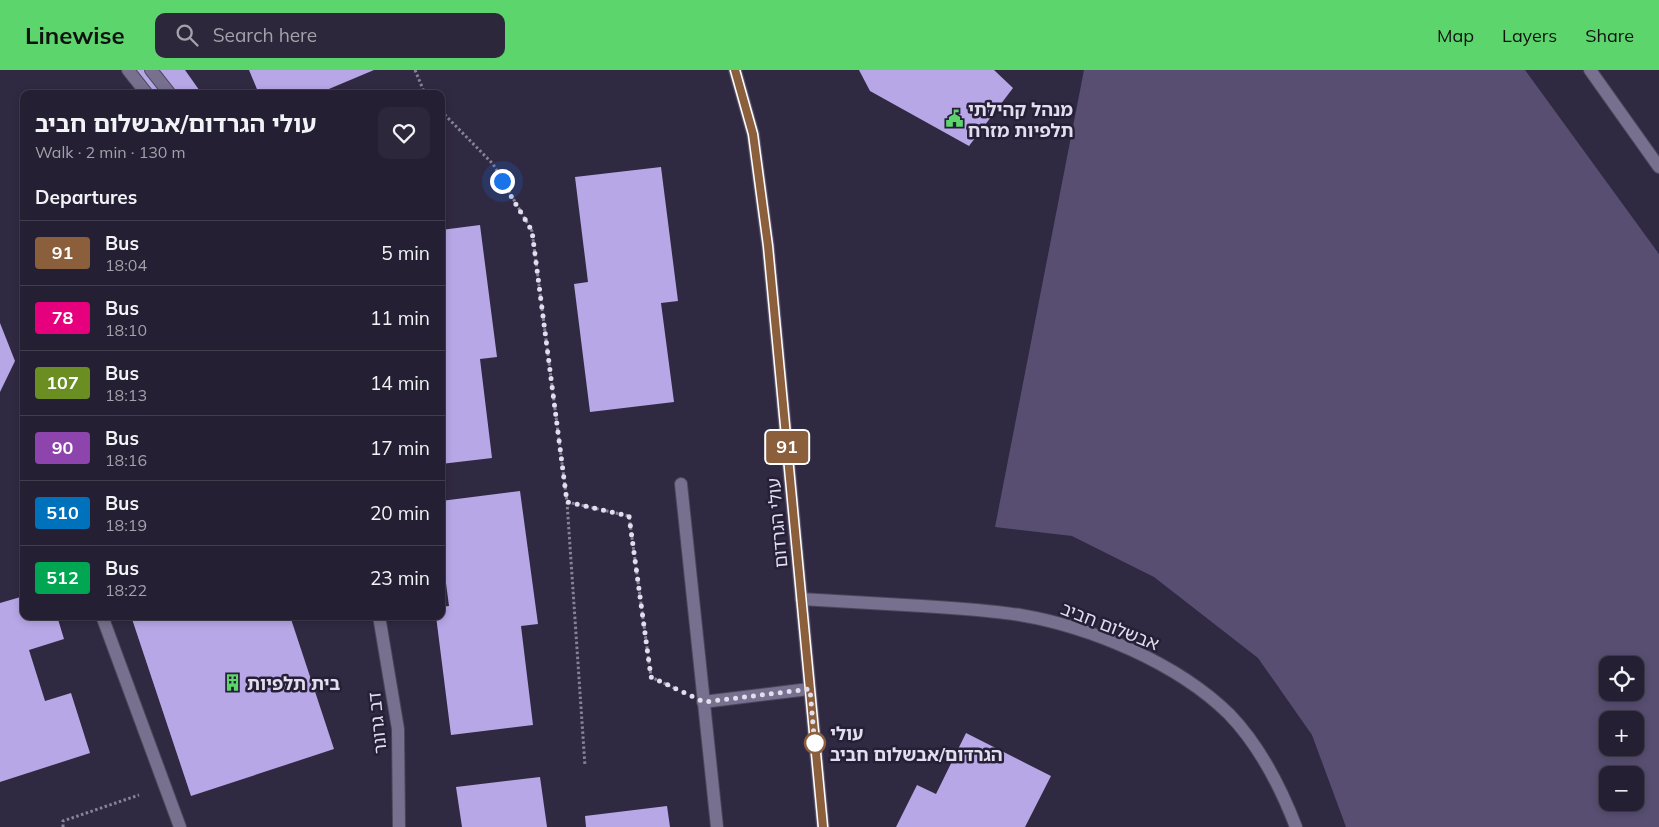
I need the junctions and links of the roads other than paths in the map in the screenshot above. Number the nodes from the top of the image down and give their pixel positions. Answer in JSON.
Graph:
{"nodes":[{"id":1,"x":128,"y":70,"type":"edge"},
{"id":2,"x":151,"y":70,"type":"edge"},
{"id":3,"x":735,"y":70,"type":"edge"},
{"id":4,"x":1590,"y":70,"type":"edge"},
{"id":5,"x":144,"y":90,"type":"edge"},
{"id":6,"x":167,"y":90,"type":"edge"},
{"id":7,"x":1659,"y":167,"type":"edge"},
{"id":8,"x":681,"y":484,"type":"dead end"},
{"id":9,"x":801,"y":599,"type":"junction"},
{"id":10,"x":103,"y":620,"type":"edge"},
{"id":11,"x":380,"y":620,"type":"edge"},
{"id":12,"x":810,"y":689,"type":"junction"},
{"id":13,"x":704,"y":702,"type":"junction"},
{"id":14,"x":180,"y":827,"type":"edge"},
{"id":15,"x":399,"y":827,"type":"edge"},
{"id":16,"x":716,"y":827,"type":"edge"},
{"id":17,"x":823,"y":827,"type":"edge"},
{"id":18,"x":1296,"y":827,"type":"edge"}],
"edges":[{"from":1,"to":5,"type":"street"},
{"from":2,"to":6,"type":"street"},
{"from":3,"to":9,"type":"street","name":"עולי הגרדום"},
{"from":4,"to":7,"type":"street"},
{"from":8,"to":13,"type":"street"},
{"from":9,"to":12,"type":"street","name":"עולי הגרדום"},
{"from":9,"to":18,"type":"street","name":"אבשלום חביב"},
{"from":10,"to":14,"type":"street"},
{"from":11,"to":15,"type":"street","name":"דב גרונר"},
{"from":12,"to":13,"type":"street"},
{"from":12,"to":17,"type":"street","name":"עולי הגרדום"},
{"from":13,"to":16,"type":"street"}]}
